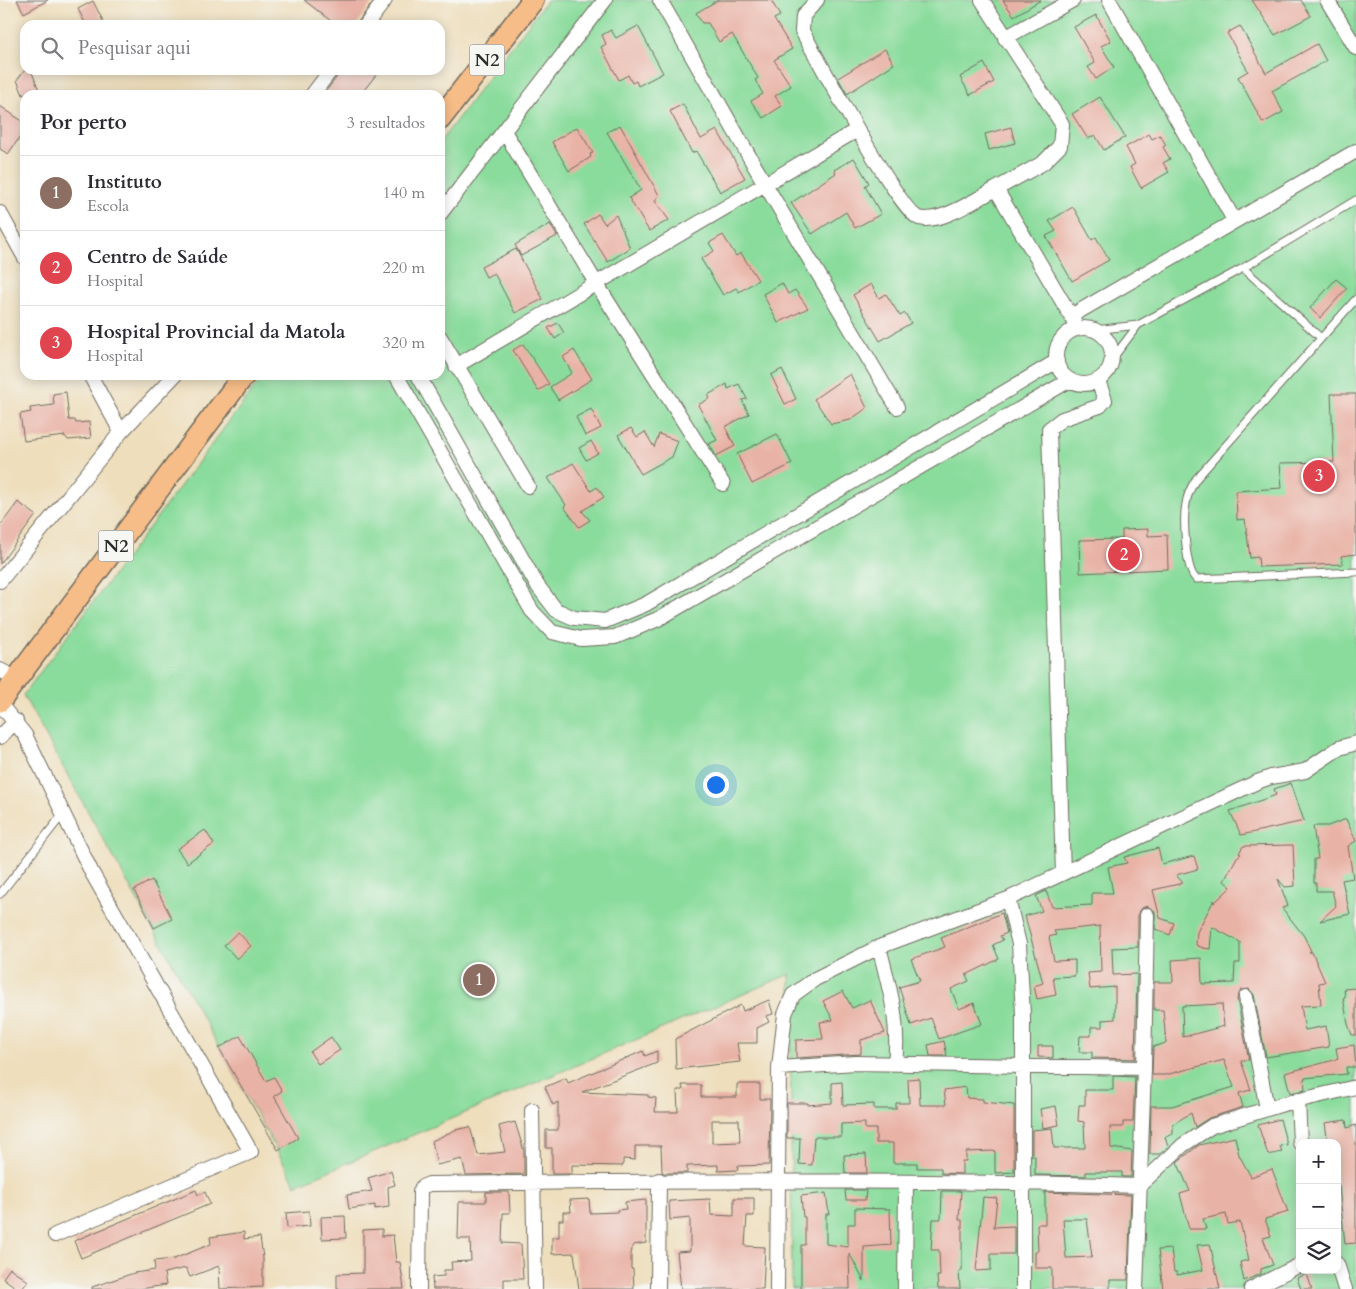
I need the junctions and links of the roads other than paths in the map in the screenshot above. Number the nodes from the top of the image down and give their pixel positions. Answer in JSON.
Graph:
{"nodes":[{"id":1,"x":385,"y":0,"type":"edge"},
{"id":2,"x":534,"y":0,"type":"edge"},
{"id":3,"x":605,"y":0,"type":"edge"},
{"id":4,"x":660,"y":0,"type":"edge"},
{"id":5,"x":816,"y":0,"type":"edge"},
{"id":6,"x":982,"y":0,"type":"edge"},
{"id":7,"x":1073,"y":0,"type":"edge"},
{"id":8,"x":1109,"y":0,"type":"edge"},
{"id":9,"x":1327,"y":0,"type":"edge"},
{"id":10,"x":370,"y":20,"type":"edge"},
{"id":11,"x":1005,"y":38,"type":"junction"},
{"id":12,"x":1356,"y":48,"type":"edge"},
{"id":13,"x":327,"y":75,"type":"edge"},
{"id":14,"x":316,"y":90,"type":"edge"},
{"id":15,"x":445,"y":113,"type":"edge"},
{"id":16,"x":858,"y":130,"type":"junction"},
{"id":17,"x":504,"y":131,"type":"junction"},
{"id":18,"x":1356,"y":151,"type":"edge"},
{"id":19,"x":765,"y":184,"type":"junction"},
{"id":20,"x":996,"y":189,"type":"junction"},
{"id":21,"x":1356,"y":200,"type":"edge"},
{"id":22,"x":445,"y":208,"type":"edge"},
{"id":23,"x":0,"y":213,"type":"edge"},
{"id":24,"x":1234,"y":220,"type":"junction"},
{"id":25,"x":20,"y":249,"type":"edge"},
{"id":26,"x":1243,"y":268,"type":"junction"},
{"id":27,"x":596,"y":284,"type":"junction"},
{"id":28,"x":1356,"y":299,"type":"edge"},
{"id":29,"x":1074,"y":322,"type":"junction"},
{"id":30,"x":1138,"y":325,"type":"junction"},
{"id":31,"x":1095,"y":330,"type":"junction"},
{"id":32,"x":1321,"y":338,"type":"junction"},
{"id":33,"x":445,"y":346,"type":"edge"},
{"id":34,"x":1113,"y":358,"type":"junction"},
{"id":35,"x":1057,"y":361,"type":"junction"},
{"id":36,"x":456,"y":366,"type":"junction"},
{"id":37,"x":93,"y":380,"type":"edge"},
{"id":38,"x":171,"y":380,"type":"edge"},
{"id":39,"x":240,"y":380,"type":"edge"},
{"id":40,"x":399,"y":380,"type":"edge"},
{"id":41,"x":421,"y":380,"type":"edge"},
{"id":42,"x":1070,"y":380,"type":"junction"},
{"id":43,"x":1098,"y":381,"type":"junction"},
{"id":44,"x":897,"y":407,"type":"dead end"},
{"id":45,"x":121,"y":432,"type":"junction"},
{"id":46,"x":723,"y":484,"type":"dead end"},
{"id":47,"x":528,"y":486,"type":"dead end"},
{"id":48,"x":1356,"y":572,"type":"edge"},
{"id":49,"x":0,"y":581,"type":"edge"},
{"id":50,"x":8,"y":675,"type":"edge"},
{"id":51,"x":0,"y":702,"type":"edge"},
{"id":52,"x":16,"y":721,"type":"junction"},
{"id":53,"x":0,"y":737,"type":"edge"},
{"id":54,"x":1356,"y":742,"type":"edge"},
{"id":55,"x":63,"y":814,"type":"junction"},
{"id":56,"x":1063,"y":873,"type":"junction"},
{"id":57,"x":0,"y":894,"type":"edge"},
{"id":58,"x":1008,"y":899,"type":"junction"},
{"id":59,"x":1146,"y":915,"type":"dead end"},
{"id":60,"x":879,"y":947,"type":"junction"},
{"id":61,"x":1246,"y":997,"type":"dead end"},
{"id":62,"x":895,"y":1063,"type":"junction"},
{"id":63,"x":1024,"y":1067,"type":"junction"},
{"id":64,"x":779,"y":1068,"type":"junction"},
{"id":65,"x":1144,"y":1068,"type":"junction"},
{"id":66,"x":1356,"y":1087,"type":"edge"},
{"id":67,"x":1298,"y":1100,"type":"junction"},
{"id":68,"x":1267,"y":1109,"type":"junction"},
{"id":69,"x":532,"y":1110,"type":"dead end"},
{"id":70,"x":1300,"y":1139,"type":"edge"},
{"id":71,"x":660,"y":1180,"type":"junction"},
{"id":72,"x":780,"y":1181,"type":"junction"},
{"id":73,"x":533,"y":1182,"type":"junction"},
{"id":74,"x":906,"y":1182,"type":"junction"},
{"id":75,"x":1024,"y":1183,"type":"junction"},
{"id":76,"x":1139,"y":1186,"type":"junction"},
{"id":77,"x":55,"y":1235,"type":"dead end"},
{"id":78,"x":1296,"y":1267,"type":"edge"},
{"id":79,"x":1340,"y":1274,"type":"edge"},
{"id":80,"x":419,"y":1289,"type":"edge"},
{"id":81,"x":536,"y":1289,"type":"edge"},
{"id":82,"x":658,"y":1289,"type":"edge"},
{"id":83,"x":777,"y":1289,"type":"edge"},
{"id":84,"x":905,"y":1289,"type":"edge"},
{"id":85,"x":1023,"y":1289,"type":"edge"},
{"id":86,"x":1136,"y":1289,"type":"edge"},
{"id":87,"x":1251,"y":1289,"type":"edge"},
{"id":88,"x":1345,"y":1289,"type":"edge"}],
"edges":[{"from":1,"to":10,"type":"street"},
{"from":2,"to":15,"type":"main road","number":"N2"},
{"from":3,"to":17,"type":"street"},
{"from":4,"to":19,"type":"street"},
{"from":5,"to":16,"type":"street"},
{"from":6,"to":11,"type":"street"},
{"from":7,"to":11,"type":"street"},
{"from":8,"to":24,"type":"street"},
{"from":9,"to":12,"type":"street"},
{"from":11,"to":20,"type":"street"},
{"from":13,"to":14,"type":"street"},
{"from":16,"to":19,"type":"street"},
{"from":16,"to":20,"type":"street"},
{"from":17,"to":22,"type":"street"},
{"from":17,"to":27,"type":"street"},
{"from":18,"to":24,"type":"street"},
{"from":19,"to":27,"type":"street"},
{"from":19,"to":44,"type":"street"},
{"from":20,"to":29,"type":"street"},
{"from":21,"to":26,"type":"lane"},
{"from":23,"to":25,"type":"street"},
{"from":24,"to":29,"type":"street"},
{"from":26,"to":30,"type":"lane"},
{"from":26,"to":32,"type":"lane"},
{"from":27,"to":36,"type":"street"},
{"from":27,"to":46,"type":"street"},
{"from":28,"to":32,"type":"lane"},
{"from":29,"to":31,"type":"street"},
{"from":29,"to":35,"type":"street"},
{"from":30,"to":31,"type":"lane"},
{"from":30,"to":34,"type":"lane"},
{"from":31,"to":34,"type":"street"},
{"from":32,"to":48,"type":"lane"},
{"from":33,"to":36,"type":"street"},
{"from":34,"to":43,"type":"street"},
{"from":35,"to":41,"type":"street"},
{"from":35,"to":42,"type":"street"},
{"from":36,"to":47,"type":"street"},
{"from":37,"to":45,"type":"street"},
{"from":38,"to":45,"type":"street"},
{"from":39,"to":50,"type":"main road","number":"N2"},
{"from":40,"to":42,"type":"street"},
{"from":42,"to":43,"type":"street"},
{"from":43,"to":56,"type":"street"},
{"from":45,"to":49,"type":"street"},
{"from":50,"to":51,"type":"main road","number":"N2"},
{"from":51,"to":52,"type":"street"},
{"from":52,"to":53,"type":"street"},
{"from":52,"to":55,"type":"street"},
{"from":54,"to":56,"type":"street"},
{"from":55,"to":57,"type":"lane"},
{"from":55,"to":77,"type":"street"},
{"from":56,"to":58,"type":"street"},
{"from":58,"to":60,"type":"street"},
{"from":58,"to":63,"type":"street"},
{"from":59,"to":65,"type":"street"},
{"from":60,"to":62,"type":"street"},
{"from":60,"to":64,"type":"street"},
{"from":61,"to":68,"type":"street"},
{"from":62,"to":63,"type":"street"},
{"from":62,"to":64,"type":"street"},
{"from":63,"to":65,"type":"street"},
{"from":63,"to":75,"type":"street"},
{"from":64,"to":72,"type":"street"},
{"from":65,"to":76,"type":"street"},
{"from":66,"to":67,"type":"street"},
{"from":67,"to":68,"type":"street"},
{"from":67,"to":70,"type":"street"},
{"from":68,"to":76,"type":"street"},
{"from":69,"to":73,"type":"street"},
{"from":71,"to":72,"type":"street"},
{"from":71,"to":73,"type":"street"},
{"from":71,"to":82,"type":"street"},
{"from":72,"to":74,"type":"street"},
{"from":72,"to":83,"type":"street"},
{"from":73,"to":80,"type":"street"},
{"from":73,"to":81,"type":"street"},
{"from":74,"to":75,"type":"street"},
{"from":74,"to":84,"type":"street"},
{"from":75,"to":76,"type":"street"},
{"from":75,"to":85,"type":"street"},
{"from":76,"to":86,"type":"street"},
{"from":78,"to":87,"type":"street"},
{"from":79,"to":88,"type":"street"}]}
